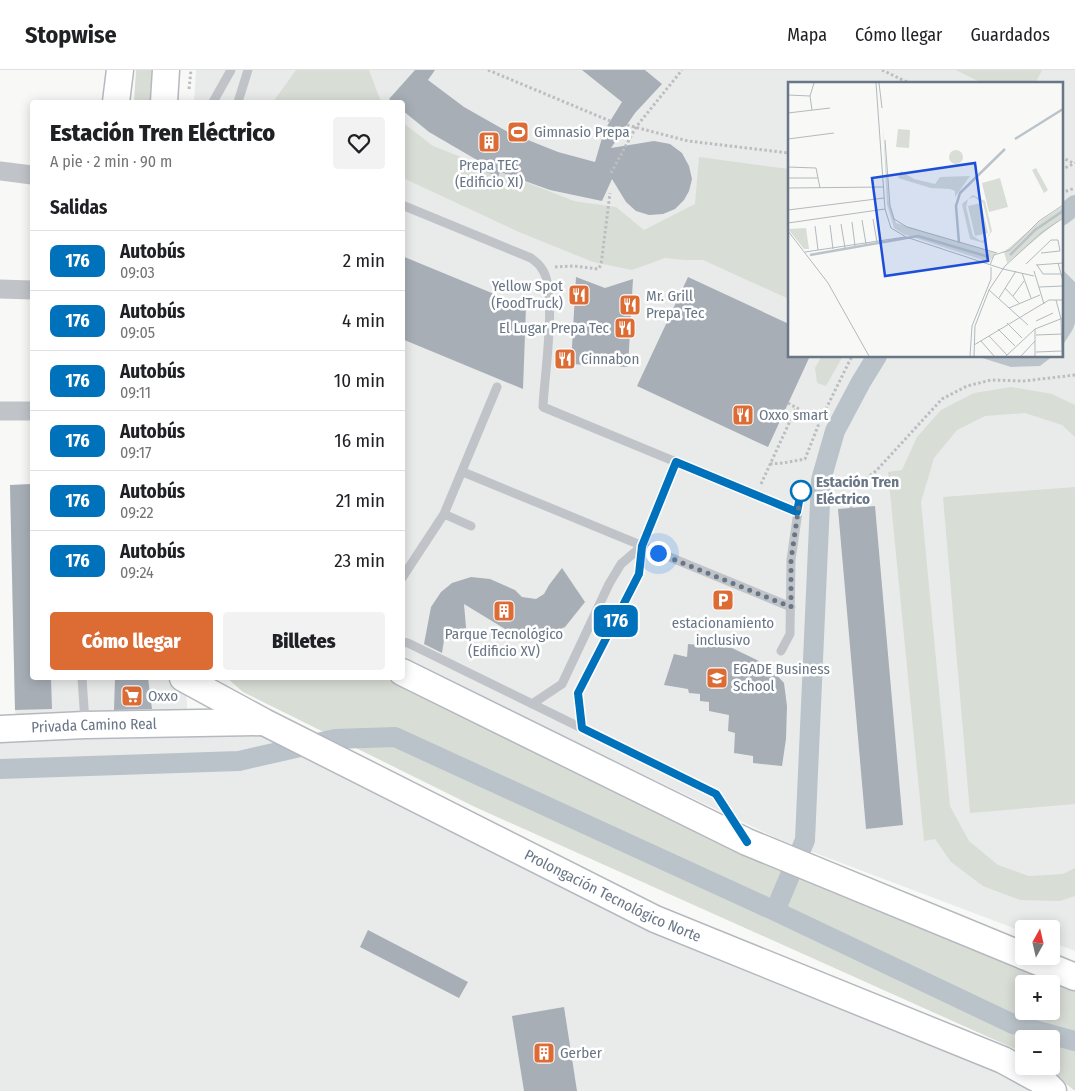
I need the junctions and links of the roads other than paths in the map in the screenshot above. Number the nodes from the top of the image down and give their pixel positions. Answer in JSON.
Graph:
{"nodes":[{"id":1,"x":120,"y":70,"type":"edge"},
{"id":2,"x":166,"y":70,"type":"edge"},
{"id":3,"x":231,"y":70,"type":"edge"},
{"id":4,"x":248,"y":70,"type":"edge"},
{"id":5,"x":116,"y":100,"type":"edge"},
{"id":6,"x":164,"y":100,"type":"edge"},
{"id":7,"x":214,"y":100,"type":"edge"},
{"id":8,"x":239,"y":100,"type":"edge"},
{"id":9,"x":0,"y":171,"type":"edge"},
{"id":10,"x":30,"y":175,"type":"edge"},
{"id":11,"x":405,"y":206,"type":"edge"},
{"id":12,"x":0,"y":289,"type":"edge"},
{"id":13,"x":30,"y":290,"type":"edge"},
{"id":14,"x":497,"y":387,"type":"dead end"},
{"id":15,"x":30,"y":411,"type":"edge"},
{"id":16,"x":0,"y":412,"type":"edge"},
{"id":17,"x":676,"y":462,"type":"junction"},
{"id":18,"x":463,"y":472,"type":"junction"},
{"id":19,"x":801,"y":491,"type":"dead end"},
{"id":20,"x":797,"y":512,"type":"junction"},
{"id":21,"x":444,"y":514,"type":"junction"},
{"id":22,"x":471,"y":526,"type":"dead end"},
{"id":23,"x":642,"y":546,"type":"junction"},
{"id":24,"x":405,"y":574,"type":"edge"},
{"id":25,"x":791,"y":607,"type":"junction"},
{"id":26,"x":405,"y":642,"type":"edge"},
{"id":27,"x":782,"y":651,"type":"dead end"},
{"id":28,"x":405,"y":673,"type":"edge"},
{"id":29,"x":82,"y":680,"type":"edge"},
{"id":30,"x":182,"y":680,"type":"edge"},
{"id":31,"x":186,"y":680,"type":"edge"},
{"id":32,"x":532,"y":704,"type":"junction"},
{"id":33,"x":187,"y":723,"type":"junction"},
{"id":34,"x":85,"y":725,"type":"junction"},
{"id":35,"x":275,"y":727,"type":"junction"},
{"id":36,"x":582,"y":728,"type":"junction"},
{"id":37,"x":0,"y":729,"type":"edge"},
{"id":38,"x":747,"y":842,"type":"junction"},
{"id":39,"x":1015,"y":952,"type":"edge"},
{"id":40,"x":1046,"y":965,"type":"edge"},
{"id":41,"x":1075,"y":977,"type":"edge"},
{"id":42,"x":1053,"y":1091,"type":"edge"}],
"edges":[{"from":1,"to":5,"type":"main road"},
{"from":2,"to":6,"type":"main road"},
{"from":3,"to":7,"type":"lane"},
{"from":4,"to":8,"type":"lane"},
{"from":9,"to":10,"type":"street"},
{"from":11,"to":17,"type":"lane"},
{"from":12,"to":13,"type":"street"},
{"from":14,"to":18,"type":"lane"},
{"from":15,"to":16,"type":"street"},
{"from":17,"to":20,"type":"lane"},
{"from":17,"to":23,"type":"lane"},
{"from":18,"to":21,"type":"lane"},
{"from":18,"to":23,"type":"lane"},
{"from":19,"to":20,"type":"lane"},
{"from":20,"to":25,"type":"lane"},
{"from":21,"to":22,"type":"lane"},
{"from":21,"to":24,"type":"lane"},
{"from":23,"to":25,"type":"lane"},
{"from":23,"to":32,"type":"lane"},
{"from":23,"to":36,"type":"lane"},
{"from":25,"to":27,"type":"lane"},
{"from":26,"to":32,"type":"lane"},
{"from":28,"to":38,"type":"main road"},
{"from":29,"to":34,"type":"lane"},
{"from":30,"to":33,"type":"main road"},
{"from":31,"to":35,"type":"main road","name":"Prolongación Tecnológico Norte"},
{"from":32,"to":36,"type":"lane"},
{"from":33,"to":34,"type":"main road","name":"Privada Camino Real"},
{"from":33,"to":35,"type":"main road","name":"Privada Camino Real"},
{"from":34,"to":37,"type":"main road","name":"Privada Camino Real"},
{"from":35,"to":42,"type":"main road","name":"Prolongación Tecnológico Norte"},
{"from":36,"to":38,"type":"lane"},
{"from":38,"to":39,"type":"main road"},
{"from":40,"to":41,"type":"main road"}]}
